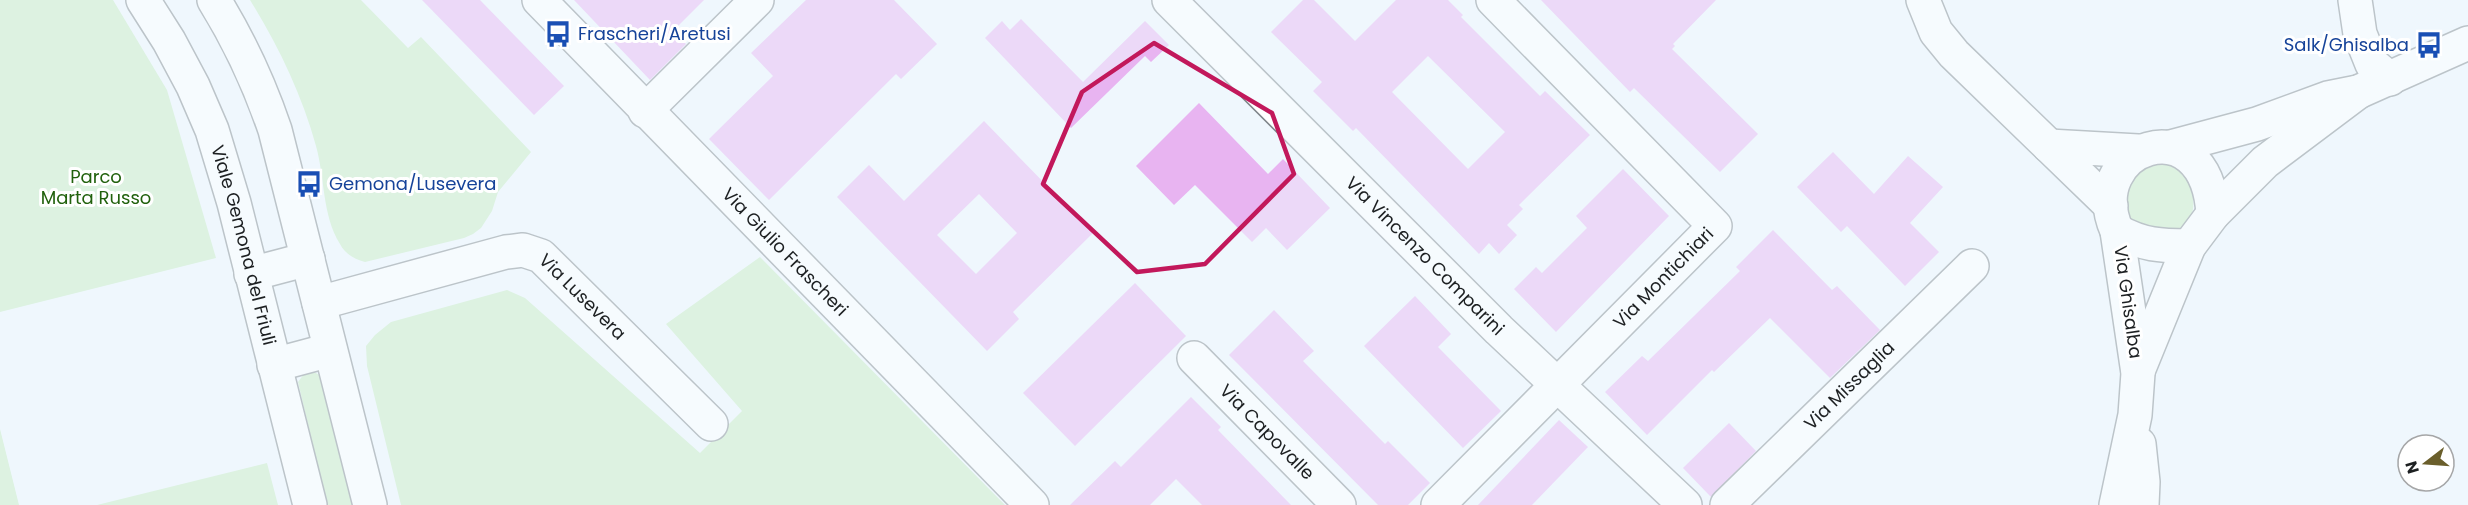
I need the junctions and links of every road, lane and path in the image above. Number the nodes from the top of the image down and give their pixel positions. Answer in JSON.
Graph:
{"nodes":[{"id":1,"x":143,"y":0,"type":"edge"},
{"id":2,"x":214,"y":0,"type":"edge"},
{"id":3,"x":539,"y":0,"type":"edge"},
{"id":4,"x":757,"y":0,"type":"edge"},
{"id":5,"x":1169,"y":0,"type":"edge"},
{"id":6,"x":1492,"y":0,"type":"edge"},
{"id":7,"x":1923,"y":0,"type":"edge"},
{"id":8,"x":2355,"y":0,"type":"edge"},
{"id":9,"x":2468,"y":43,"type":"edge"},
{"id":10,"x":2390,"y":79,"type":"junction"},
{"id":11,"x":2358,"y":92,"type":"junction"},
{"id":12,"x":645,"y":111,"type":"junction"},
{"id":13,"x":2049,"y":146,"type":"junction"},
{"id":14,"x":2171,"y":147,"type":"junction"},
{"id":15,"x":2138,"y":151,"type":"junction"},
{"id":16,"x":2213,"y":214,"type":"junction"},
{"id":17,"x":2114,"y":218,"type":"junction"},
{"id":18,"x":2189,"y":246,"type":"junction"},
{"id":19,"x":308,"y":259,"type":"junction"},
{"id":20,"x":1972,"y":266,"type":"dead end"},
{"id":21,"x":251,"y":273,"type":"junction"},
{"id":22,"x":319,"y":303,"type":"junction"},
{"id":23,"x":330,"y":350,"type":"junction"},
{"id":24,"x":1194,"y":358,"type":"dead end"},
{"id":25,"x":274,"y":365,"type":"junction"},
{"id":26,"x":2138,"y":373,"type":"junction"},
{"id":27,"x":1557,"y":384,"type":"junction"},
{"id":28,"x":2135,"y":415,"type":"junction"},
{"id":29,"x":711,"y":424,"type":"dead end"},
{"id":30,"x":310,"y":505,"type":"edge"},
{"id":31,"x":370,"y":505,"type":"edge"},
{"id":32,"x":1032,"y":505,"type":"edge"},
{"id":33,"x":1338,"y":505,"type":"edge"},
{"id":34,"x":1438,"y":505,"type":"edge"},
{"id":35,"x":1685,"y":505,"type":"edge"},
{"id":36,"x":1727,"y":505,"type":"edge"},
{"id":37,"x":2116,"y":505,"type":"edge"},
{"id":38,"x":2142,"y":505,"type":"edge"}],
"edges":[{"from":1,"to":21,"type":"street","name":"Viale Gemona del Friuli"},
{"from":2,"to":19,"type":"street"},
{"from":3,"to":12,"type":"street","name":"Via Giulio Frascheri"},
{"from":4,"to":12,"type":"street"},
{"from":5,"to":27,"type":"street","name":"Via Vincenzo Comparini"},
{"from":6,"to":27,"type":"street","name":"Via Montichiari"},
{"from":7,"to":13,"type":"street"},
{"from":8,"to":10,"type":"street"},
{"from":9,"to":10,"type":"street"},
{"from":10,"to":11,"type":"street"},
{"from":11,"to":14,"type":"street"},
{"from":11,"to":16,"type":"street"},
{"from":12,"to":32,"type":"street","name":"Via Giulio Frascheri"},
{"from":13,"to":15,"type":"street"},
{"from":13,"to":17,"type":"street"},
{"from":14,"to":15,"type":"street"},
{"from":14,"to":16,"type":"street"},
{"from":15,"to":17,"type":"street"},
{"from":16,"to":18,"type":"street"},
{"from":17,"to":18,"type":"street"},
{"from":17,"to":26,"type":"street","name":"Via Ghisalba"},
{"from":18,"to":26,"type":"street","name":"Via Ghisalba"},
{"from":19,"to":21,"type":"street"},
{"from":19,"to":22,"type":"street"},
{"from":20,"to":36,"type":"street","name":"Via Missaglia"},
{"from":21,"to":25,"type":"street","name":"Viale Gemona del Friuli"},
{"from":22,"to":23,"type":"street"},
{"from":22,"to":29,"type":"street","name":"Via Lusevera"},
{"from":23,"to":25,"type":"street"},
{"from":23,"to":31,"type":"street"},
{"from":24,"to":33,"type":"street","name":"Via Capovalle"},
{"from":25,"to":30,"type":"street","name":"Viale Gemona del Friuli"},
{"from":26,"to":28,"type":"street","name":"Via Ghisalba"},
{"from":27,"to":34,"type":"street","name":"Via Montichiari"},
{"from":27,"to":35,"type":"street","name":"Via Vincenzo Comparini"},
{"from":28,"to":37,"type":"street","name":"Via Ghisalba"},
{"from":28,"to":38,"type":"street"}]}
